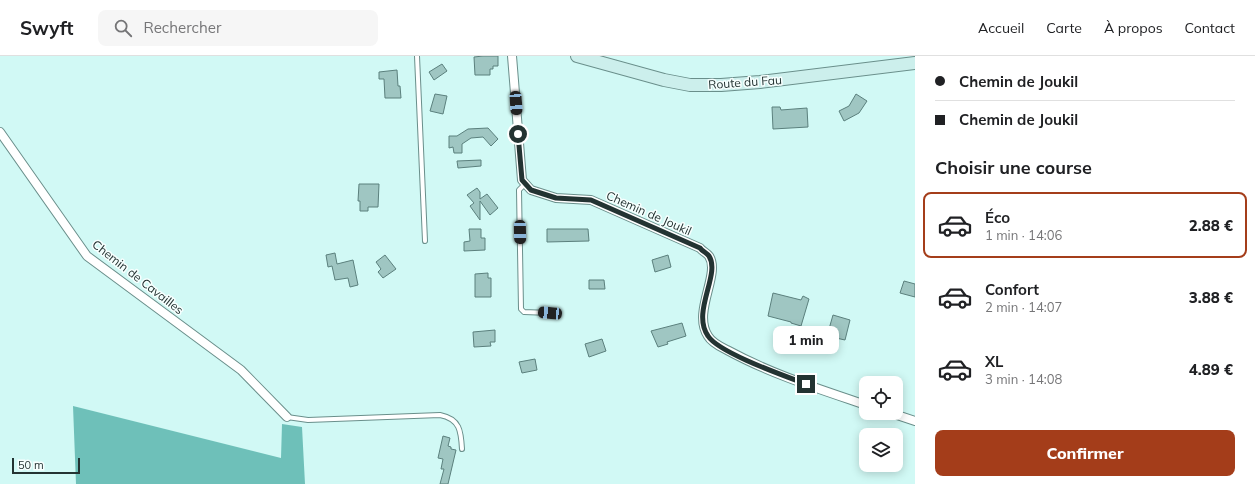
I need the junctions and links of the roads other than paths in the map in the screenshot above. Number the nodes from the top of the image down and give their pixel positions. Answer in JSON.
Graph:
{"nodes":[{"id":1,"x":417,"y":56,"type":"edge"},
{"id":2,"x":512,"y":56,"type":"edge"},
{"id":3,"x":577,"y":56,"type":"edge"},
{"id":4,"x":915,"y":63,"type":"edge"},
{"id":5,"x":0,"y":132,"type":"edge"},
{"id":6,"x":526,"y":184,"type":"junction"},
{"id":7,"x":425,"y":241,"type":"dead end"},
{"id":8,"x":550,"y":313,"type":"dead end"},
{"id":9,"x":859,"y":403,"type":"edge"},
{"id":10,"x":287,"y":416,"type":"joint"},
{"id":11,"x":903,"y":417,"type":"edge"},
{"id":12,"x":915,"y":421,"type":"edge"},
{"id":13,"x":462,"y":449,"type":"dead end"}],
"edges":[{"from":1,"to":7,"type":"lane"},
{"from":2,"to":6,"type":"street"},
{"from":3,"to":4,"type":"street","name":"Route du Fau"},
{"from":5,"to":10,"type":"street","name":"Chemin de Cavailles"},
{"from":6,"to":8,"type":"lane"},
{"from":6,"to":9,"type":"street","name":"Chemin de Joukil"},
{"from":10,"to":13,"type":"lane"},
{"from":11,"to":12,"type":"street"}]}
